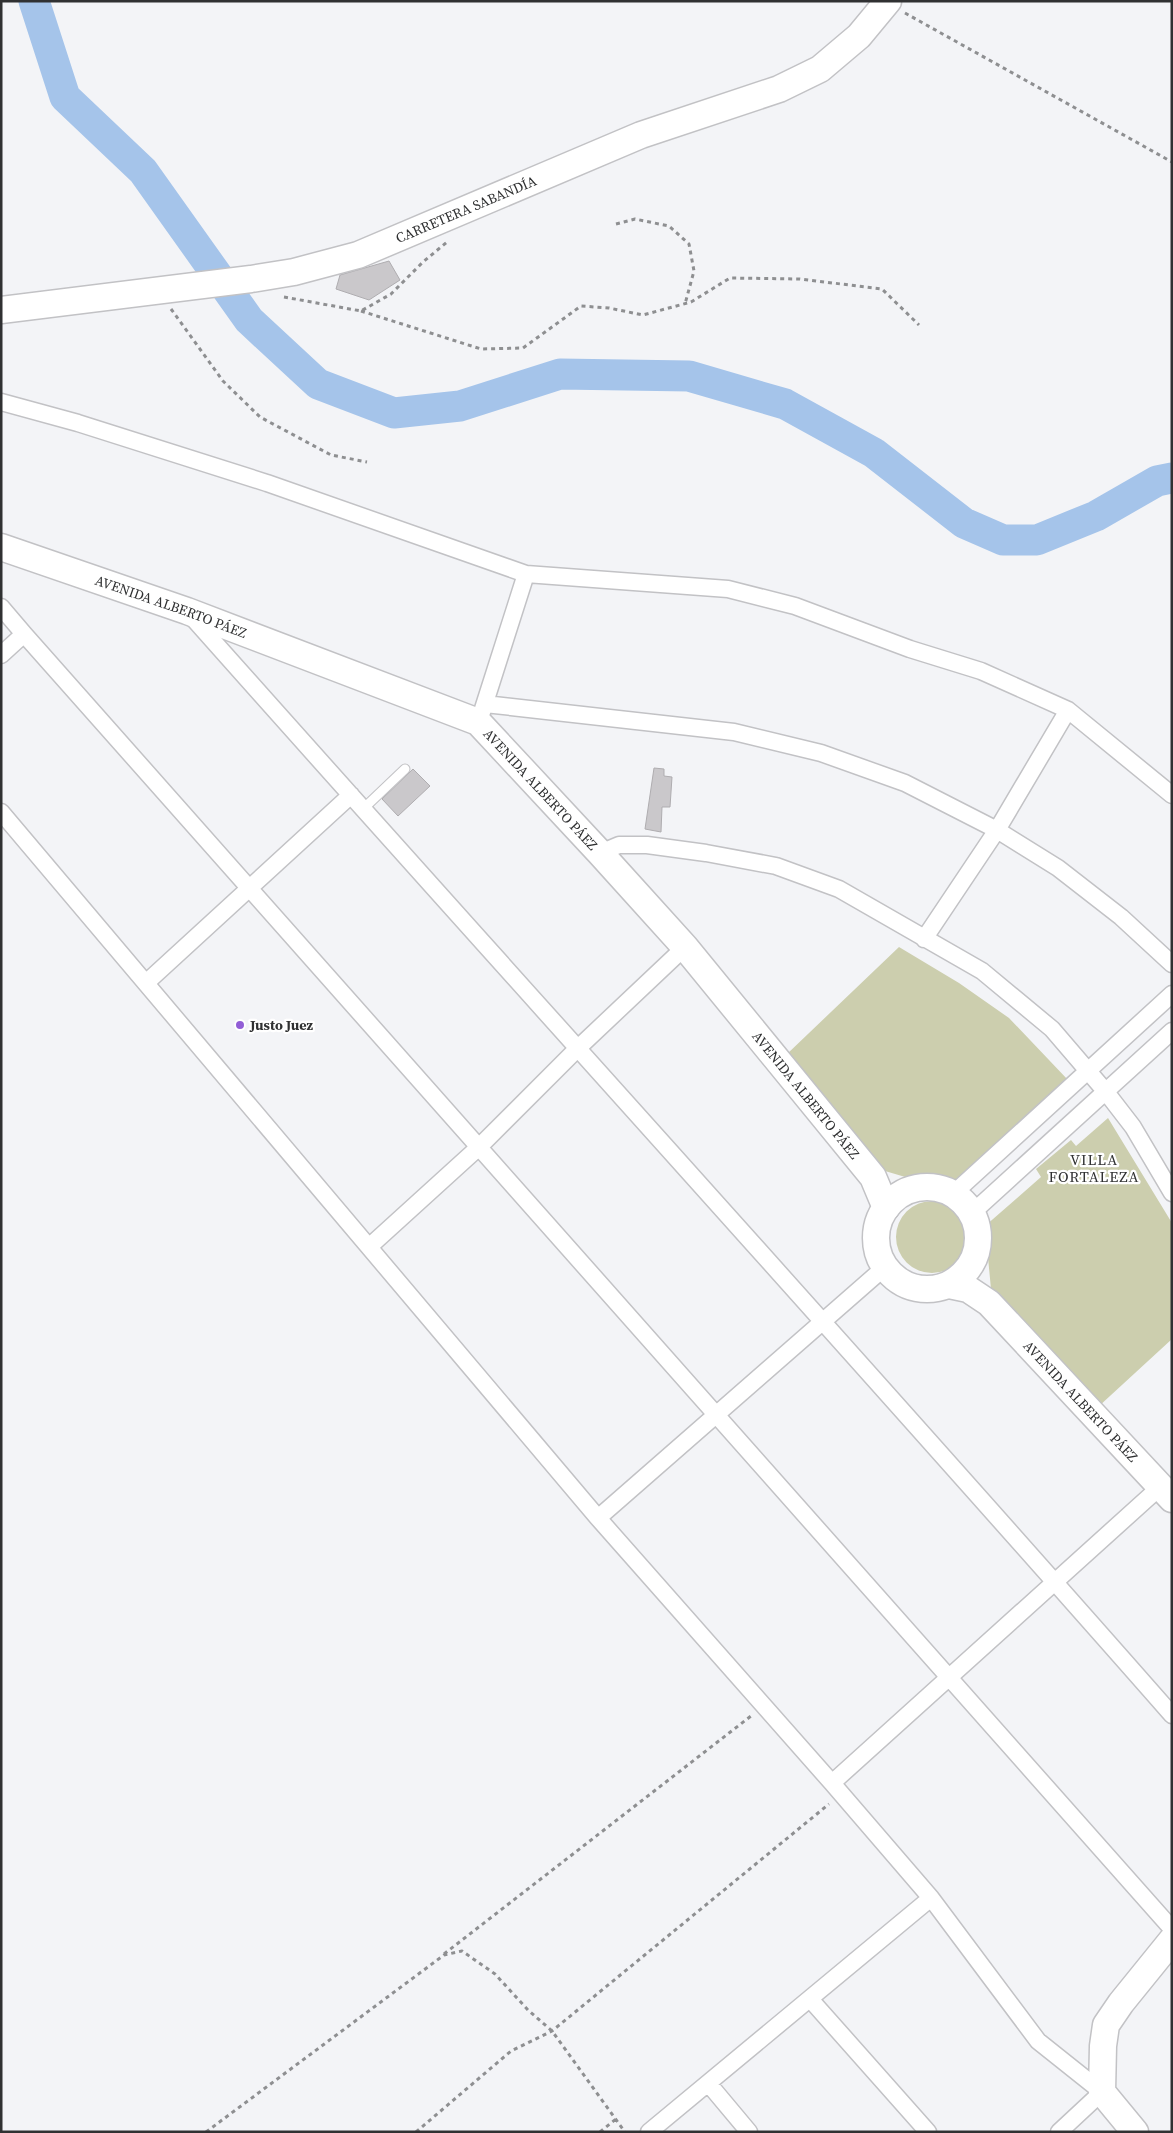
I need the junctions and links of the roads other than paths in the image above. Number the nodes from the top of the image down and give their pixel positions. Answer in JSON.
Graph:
{"nodes":[{"id":1,"x":887,"y":2,"type":"edge"},
{"id":2,"x":1,"y":310,"type":"edge"},
{"id":3,"x":1,"y":402,"type":"edge"},
{"id":4,"x":1,"y":547,"type":"edge"},
{"id":5,"x":526,"y":574,"type":"junction"},
{"id":6,"x":1,"y":606,"type":"edge"},
{"id":7,"x":187,"y":611,"type":"junction"},
{"id":8,"x":24,"y":634,"type":"junction"},
{"id":9,"x":1,"y":655,"type":"edge"},
{"id":10,"x":1068,"y":710,"type":"junction"},
{"id":11,"x":482,"y":713,"type":"junction"},
{"id":12,"x":405,"y":770,"type":"dead end"},
{"id":13,"x":1172,"y":795,"type":"edge"},
{"id":14,"x":351,"y":796,"type":"junction"},
{"id":15,"x":363,"y":809,"type":"junction"},
{"id":16,"x":1,"y":812,"type":"edge"},
{"id":17,"x":997,"y":830,"type":"junction"},
{"id":18,"x":600,"y":853,"type":"junction"},
{"id":19,"x":248,"y":888,"type":"junction"},
{"id":20,"x":924,"y":939,"type":"junction"},
{"id":21,"x":685,"y":947,"type":"junction"},
{"id":22,"x":1172,"y":964,"type":"edge"},
{"id":23,"x":147,"y":982,"type":"junction"},
{"id":24,"x":1172,"y":994,"type":"edge"},
{"id":25,"x":1172,"y":1031,"type":"edge"},
{"id":26,"x":577,"y":1049,"type":"junction"},
{"id":27,"x":1088,"y":1072,"type":"junction"},
{"id":28,"x":1106,"y":1092,"type":"junction"},
{"id":29,"x":479,"y":1147,"type":"junction"},
{"id":30,"x":1172,"y":1193,"type":"edge"},
{"id":31,"x":953,"y":1194,"type":"junction"},
{"id":32,"x":895,"y":1200,"type":"junction"},
{"id":33,"x":972,"y":1213,"type":"junction"},
{"id":34,"x":370,"y":1246,"type":"junction"},
{"id":35,"x":974,"y":1258,"type":"junction"},
{"id":36,"x":885,"y":1267,"type":"junction"},
{"id":37,"x":949,"y":1285,"type":"junction"},
{"id":38,"x":989,"y":1303,"type":"junction"},
{"id":39,"x":822,"y":1321,"type":"junction"},
{"id":40,"x":716,"y":1414,"type":"junction"},
{"id":41,"x":1166,"y":1493,"type":"edge"},
{"id":42,"x":598,"y":1518,"type":"junction"},
{"id":43,"x":1055,"y":1582,"type":"junction"},
{"id":44,"x":948,"y":1677,"type":"junction"},
{"id":45,"x":1172,"y":1715,"type":"edge"},
{"id":46,"x":837,"y":1788,"type":"junction"},
{"id":47,"x":931,"y":1898,"type":"junction"},
{"id":48,"x":1172,"y":1929,"type":"edge"},
{"id":49,"x":1172,"y":1940,"type":"edge"},
{"id":50,"x":810,"y":1999,"type":"junction"},
{"id":51,"x":1103,"y":2081,"type":"junction"},
{"id":52,"x":708,"y":2083,"type":"junction"},
{"id":53,"x":649,"y":2132,"type":"edge"},
{"id":54,"x":748,"y":2132,"type":"edge"},
{"id":55,"x":928,"y":2132,"type":"edge"},
{"id":56,"x":1059,"y":2132,"type":"edge"},
{"id":57,"x":1135,"y":2132,"type":"edge"}],
"edges":[{"from":1,"to":2,"type":"main road","name":"CARRETERA SABANDÍA"},
{"from":3,"to":5,"type":"street"},
{"from":4,"to":7,"type":"main road","name":"AVENIDA ALBERTO PÁEZ"},
{"from":5,"to":10,"type":"street"},
{"from":5,"to":11,"type":"street"},
{"from":6,"to":8,"type":"street"},
{"from":7,"to":11,"type":"main road","name":"AVENIDA ALBERTO PÁEZ"},
{"from":7,"to":14,"type":"street"},
{"from":8,"to":9,"type":"street"},
{"from":8,"to":19,"type":"street"},
{"from":10,"to":13,"type":"street"},
{"from":10,"to":17,"type":"street"},
{"from":11,"to":17,"type":"street"},
{"from":11,"to":18,"type":"main road","name":"AVENIDA ALBERTO PÁEZ"},
{"from":12,"to":15,"type":"lane"},
{"from":14,"to":15,"type":"street"},
{"from":14,"to":19,"type":"street"},
{"from":15,"to":26,"type":"street"},
{"from":16,"to":23,"type":"street"},
{"from":17,"to":20,"type":"street"},
{"from":17,"to":22,"type":"street"},
{"from":18,"to":20,"type":"street"},
{"from":18,"to":21,"type":"main road","name":"AVENIDA ALBERTO PÁEZ"},
{"from":19,"to":23,"type":"street"},
{"from":19,"to":29,"type":"street"},
{"from":20,"to":27,"type":"street"},
{"from":21,"to":26,"type":"street"},
{"from":21,"to":32,"type":"main road","name":"AVENIDA ALBERTO PÁEZ"},
{"from":23,"to":34,"type":"street"},
{"from":24,"to":27,"type":"street"},
{"from":25,"to":28,"type":"street"},
{"from":26,"to":29,"type":"street"},
{"from":26,"to":39,"type":"street"},
{"from":27,"to":28,"type":"street"},
{"from":27,"to":31,"type":"street"},
{"from":28,"to":30,"type":"street"},
{"from":28,"to":33,"type":"street"},
{"from":29,"to":34,"type":"street"},
{"from":29,"to":40,"type":"street"},
{"from":31,"to":32,"type":"main road"},
{"from":31,"to":33,"type":"main road"},
{"from":32,"to":36,"type":"main road"},
{"from":33,"to":35,"type":"main road"},
{"from":34,"to":42,"type":"street"},
{"from":35,"to":37,"type":"main road"},
{"from":35,"to":38,"type":"main road","name":"AVENIDA ALBERTO PÁEZ"},
{"from":36,"to":37,"type":"main road"},
{"from":36,"to":39,"type":"street"},
{"from":37,"to":38,"type":"main road","name":"AVENIDA ALBERTO PÁEZ"},
{"from":38,"to":41,"type":"main road","name":"AVENIDA ALBERTO PÁEZ"},
{"from":39,"to":40,"type":"street"},
{"from":39,"to":43,"type":"street"},
{"from":40,"to":42,"type":"street"},
{"from":40,"to":44,"type":"street"},
{"from":41,"to":43,"type":"street"},
{"from":42,"to":46,"type":"street"},
{"from":43,"to":44,"type":"street"},
{"from":43,"to":45,"type":"street"},
{"from":44,"to":46,"type":"street"},
{"from":44,"to":48,"type":"street"},
{"from":46,"to":47,"type":"street"},
{"from":47,"to":50,"type":"street"},
{"from":47,"to":51,"type":"street"},
{"from":49,"to":51,"type":"main road"},
{"from":50,"to":52,"type":"street"},
{"from":50,"to":55,"type":"street"},
{"from":51,"to":56,"type":"street"},
{"from":51,"to":57,"type":"main road"},
{"from":52,"to":53,"type":"street"},
{"from":52,"to":54,"type":"street"}]}
